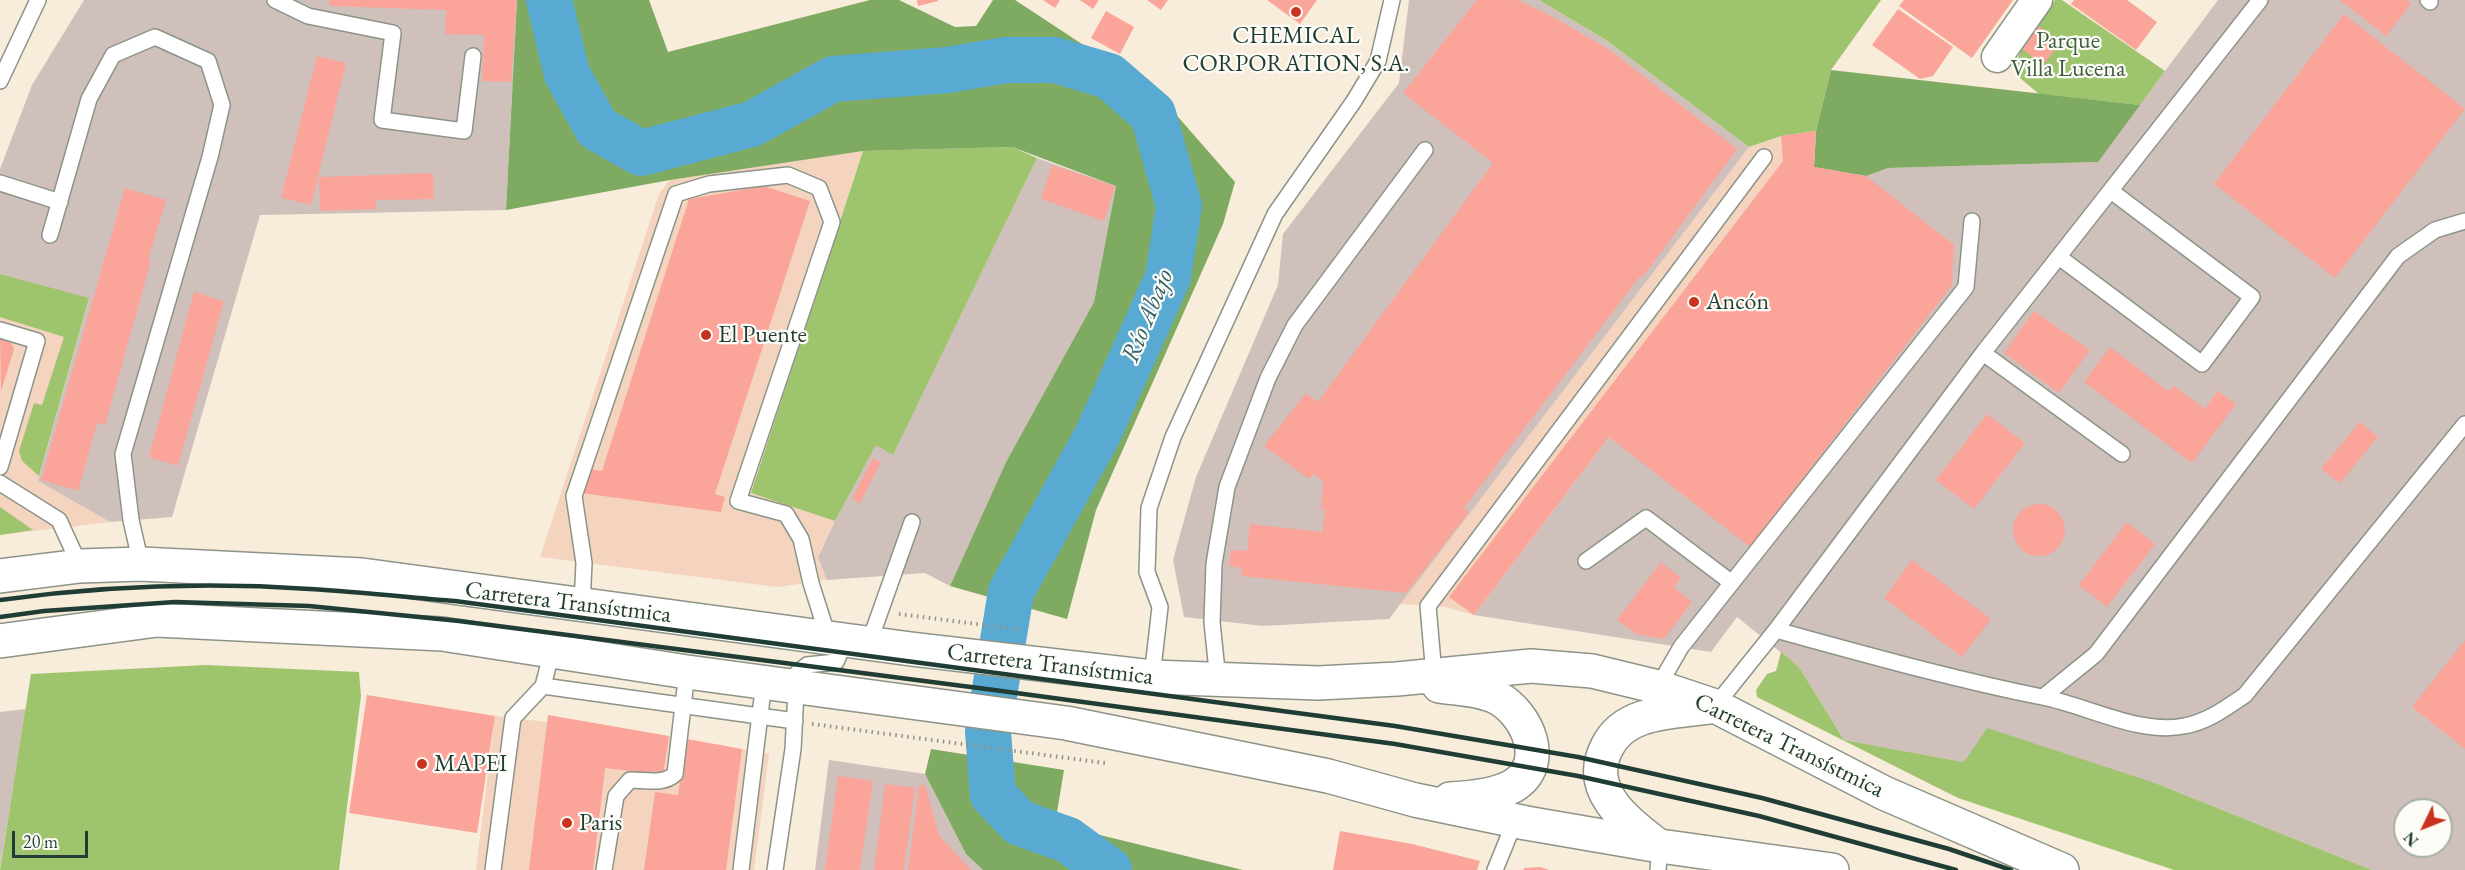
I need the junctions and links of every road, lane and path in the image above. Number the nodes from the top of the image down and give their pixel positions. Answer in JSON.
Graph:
{"nodes":[{"id":1,"x":38,"y":0,"type":"edge"},
{"id":2,"x":274,"y":0,"type":"edge"},
{"id":3,"x":1392,"y":0,"type":"edge"},
{"id":4,"x":2037,"y":0,"type":"edge"},
{"id":5,"x":2260,"y":0,"type":"edge"},
{"id":6,"x":473,"y":56,"type":"dead end"},
{"id":7,"x":1997,"y":57,"type":"dead end"},
{"id":8,"x":0,"y":81,"type":"edge"},
{"id":9,"x":1425,"y":150,"type":"dead end"},
{"id":10,"x":1764,"y":157,"type":"dead end"},
{"id":11,"x":0,"y":183,"type":"edge"},
{"id":12,"x":2111,"y":191,"type":"junction"},
{"id":13,"x":60,"y":202,"type":"junction"},
{"id":14,"x":1972,"y":221,"type":"dead end"},
{"id":15,"x":2465,"y":221,"type":"edge"},
{"id":16,"x":50,"y":235,"type":"dead end"},
{"id":17,"x":2059,"y":257,"type":"junction"},
{"id":18,"x":0,"y":330,"type":"edge"},
{"id":19,"x":1983,"y":353,"type":"junction"},
{"id":20,"x":2465,"y":424,"type":"edge"},
{"id":21,"x":2121,"y":454,"type":"dead end"},
{"id":22,"x":0,"y":467,"type":"edge"},
{"id":23,"x":0,"y":483,"type":"edge"},
{"id":24,"x":912,"y":522,"type":"dead end"},
{"id":25,"x":1586,"y":561,"type":"dead end"},
{"id":26,"x":141,"y":564,"type":"junction"},
{"id":27,"x":80,"y":566,"type":"junction"},
{"id":28,"x":0,"y":576,"type":"edge"},
{"id":29,"x":1732,"y":583,"type":"junction"},
{"id":30,"x":582,"y":604,"type":"junction"},
{"id":31,"x":914,"y":616,"type":"dead end"},
{"id":32,"x":1776,"y":630,"type":"junction"},
{"id":33,"x":1031,"y":631,"type":"dead end"},
{"id":34,"x":848,"y":640,"type":"junction"},
{"id":35,"x":0,"y":641,"type":"edge"},
{"id":36,"x":552,"y":651,"type":"junction"},
{"id":37,"x":687,"y":672,"type":"junction"},
{"id":38,"x":1434,"y":675,"type":"junction"},
{"id":39,"x":1152,"y":677,"type":"junction"},
{"id":40,"x":1397,"y":679,"type":"junction"},
{"id":41,"x":1218,"y":681,"type":"junction"},
{"id":42,"x":764,"y":682,"type":"junction"},
{"id":43,"x":796,"y":685,"type":"junction"},
{"id":44,"x":543,"y":686,"type":"junction"},
{"id":45,"x":1658,"y":687,"type":"junction"},
{"id":46,"x":2043,"y":697,"type":"junction"},
{"id":47,"x":683,"y":706,"type":"junction"},
{"id":48,"x":1715,"y":706,"type":"junction"},
{"id":49,"x":760,"y":717,"type":"junction"},
{"id":50,"x":795,"y":721,"type":"junction"},
{"id":51,"x":1059,"y":758,"type":"dead end"},
{"id":52,"x":1415,"y":800,"type":"junction"},
{"id":53,"x":1515,"y":821,"type":"junction"},
{"id":54,"x":1659,"y":858,"type":"edge"},
{"id":55,"x":493,"y":870,"type":"edge"},
{"id":56,"x":604,"y":870,"type":"edge"},
{"id":57,"x":741,"y":870,"type":"edge"},
{"id":58,"x":775,"y":870,"type":"edge"},
{"id":59,"x":1495,"y":870,"type":"edge"},
{"id":60,"x":1832,"y":870,"type":"edge"},
{"id":61,"x":2062,"y":870,"type":"edge"}],
"edges":[{"from":1,"to":8,"type":"lane"},
{"from":2,"to":6,"type":"lane"},
{"from":3,"to":39,"type":"lane"},
{"from":4,"to":7,"type":"street"},
{"from":5,"to":12,"type":"lane"},
{"from":9,"to":41,"type":"lane"},
{"from":10,"to":38,"type":"lane"},
{"from":11,"to":13,"type":"lane"},
{"from":12,"to":17,"type":"lane"},
{"from":12,"to":17,"type":"lane"},
{"from":13,"to":16,"type":"lane"},
{"from":13,"to":26,"type":"lane"},
{"from":14,"to":29,"type":"lane"},
{"from":15,"to":46,"type":"lane"},
{"from":17,"to":19,"type":"lane"},
{"from":18,"to":22,"type":"lane"},
{"from":19,"to":21,"type":"lane"},
{"from":19,"to":32,"type":"lane"},
{"from":20,"to":46,"type":"lane"},
{"from":23,"to":27,"type":"lane"},
{"from":24,"to":34,"type":"lane"},
{"from":25,"to":29,"type":"lane"},
{"from":26,"to":27,"type":"main road","name":"Carretera Transístmica"},
{"from":26,"to":30,"type":"main road","name":"Carretera Transístmica"},
{"from":27,"to":28,"type":"main road","name":"Carretera Transístmica"},
{"from":29,"to":45,"type":"lane"},
{"from":30,"to":34,"type":"main road","name":"Carretera Transístmica"},
{"from":30,"to":34,"type":"lane"},
{"from":31,"to":33,"type":"path"},
{"from":32,"to":46,"type":"lane"},
{"from":32,"to":48,"type":"lane"},
{"from":34,"to":39,"type":"main road","name":"Carretera Transístmica"},
{"from":34,"to":43,"type":"lane"},
{"from":35,"to":36,"type":"main road","name":"Carretera Transístmica"},
{"from":36,"to":37,"type":"main road","name":"Carretera Transístmica"},
{"from":36,"to":44,"type":"lane"},
{"from":37,"to":42,"type":"main road","name":"Carretera Transístmica"},
{"from":37,"to":47,"type":"lane"},
{"from":38,"to":40,"type":"main road","name":"Carretera Transístmica"},
{"from":38,"to":45,"type":"main road","name":"Carretera Transístmica"},
{"from":39,"to":41,"type":"main road","name":"Carretera Transístmica"},
{"from":40,"to":41,"type":"main road","name":"Carretera Transístmica"},
{"from":40,"to":52,"type":"main road"},
{"from":42,"to":43,"type":"main road","name":"Carretera Transístmica"},
{"from":42,"to":49,"type":"lane"},
{"from":43,"to":50,"type":"lane"},
{"from":43,"to":52,"type":"main road","name":"Carretera Transístmica"},
{"from":44,"to":47,"type":"lane"},
{"from":44,"to":55,"type":"lane"},
{"from":45,"to":48,"type":"main road","name":"Carretera Transístmica"},
{"from":47,"to":49,"type":"lane"},
{"from":47,"to":56,"type":"lane"},
{"from":48,"to":54,"type":"main road"},
{"from":48,"to":61,"type":"main road","name":"Carretera Transístmica"},
{"from":49,"to":50,"type":"lane"},
{"from":49,"to":57,"type":"lane"},
{"from":50,"to":51,"type":"path"},
{"from":50,"to":58,"type":"lane"},
{"from":52,"to":53,"type":"main road","name":"Carretera Transístmica"},
{"from":53,"to":54,"type":"main road","name":"Carretera Transístmica"},
{"from":53,"to":59,"type":"lane"},
{"from":54,"to":60,"type":"main road","name":"Carretera Transístmica"}]}
